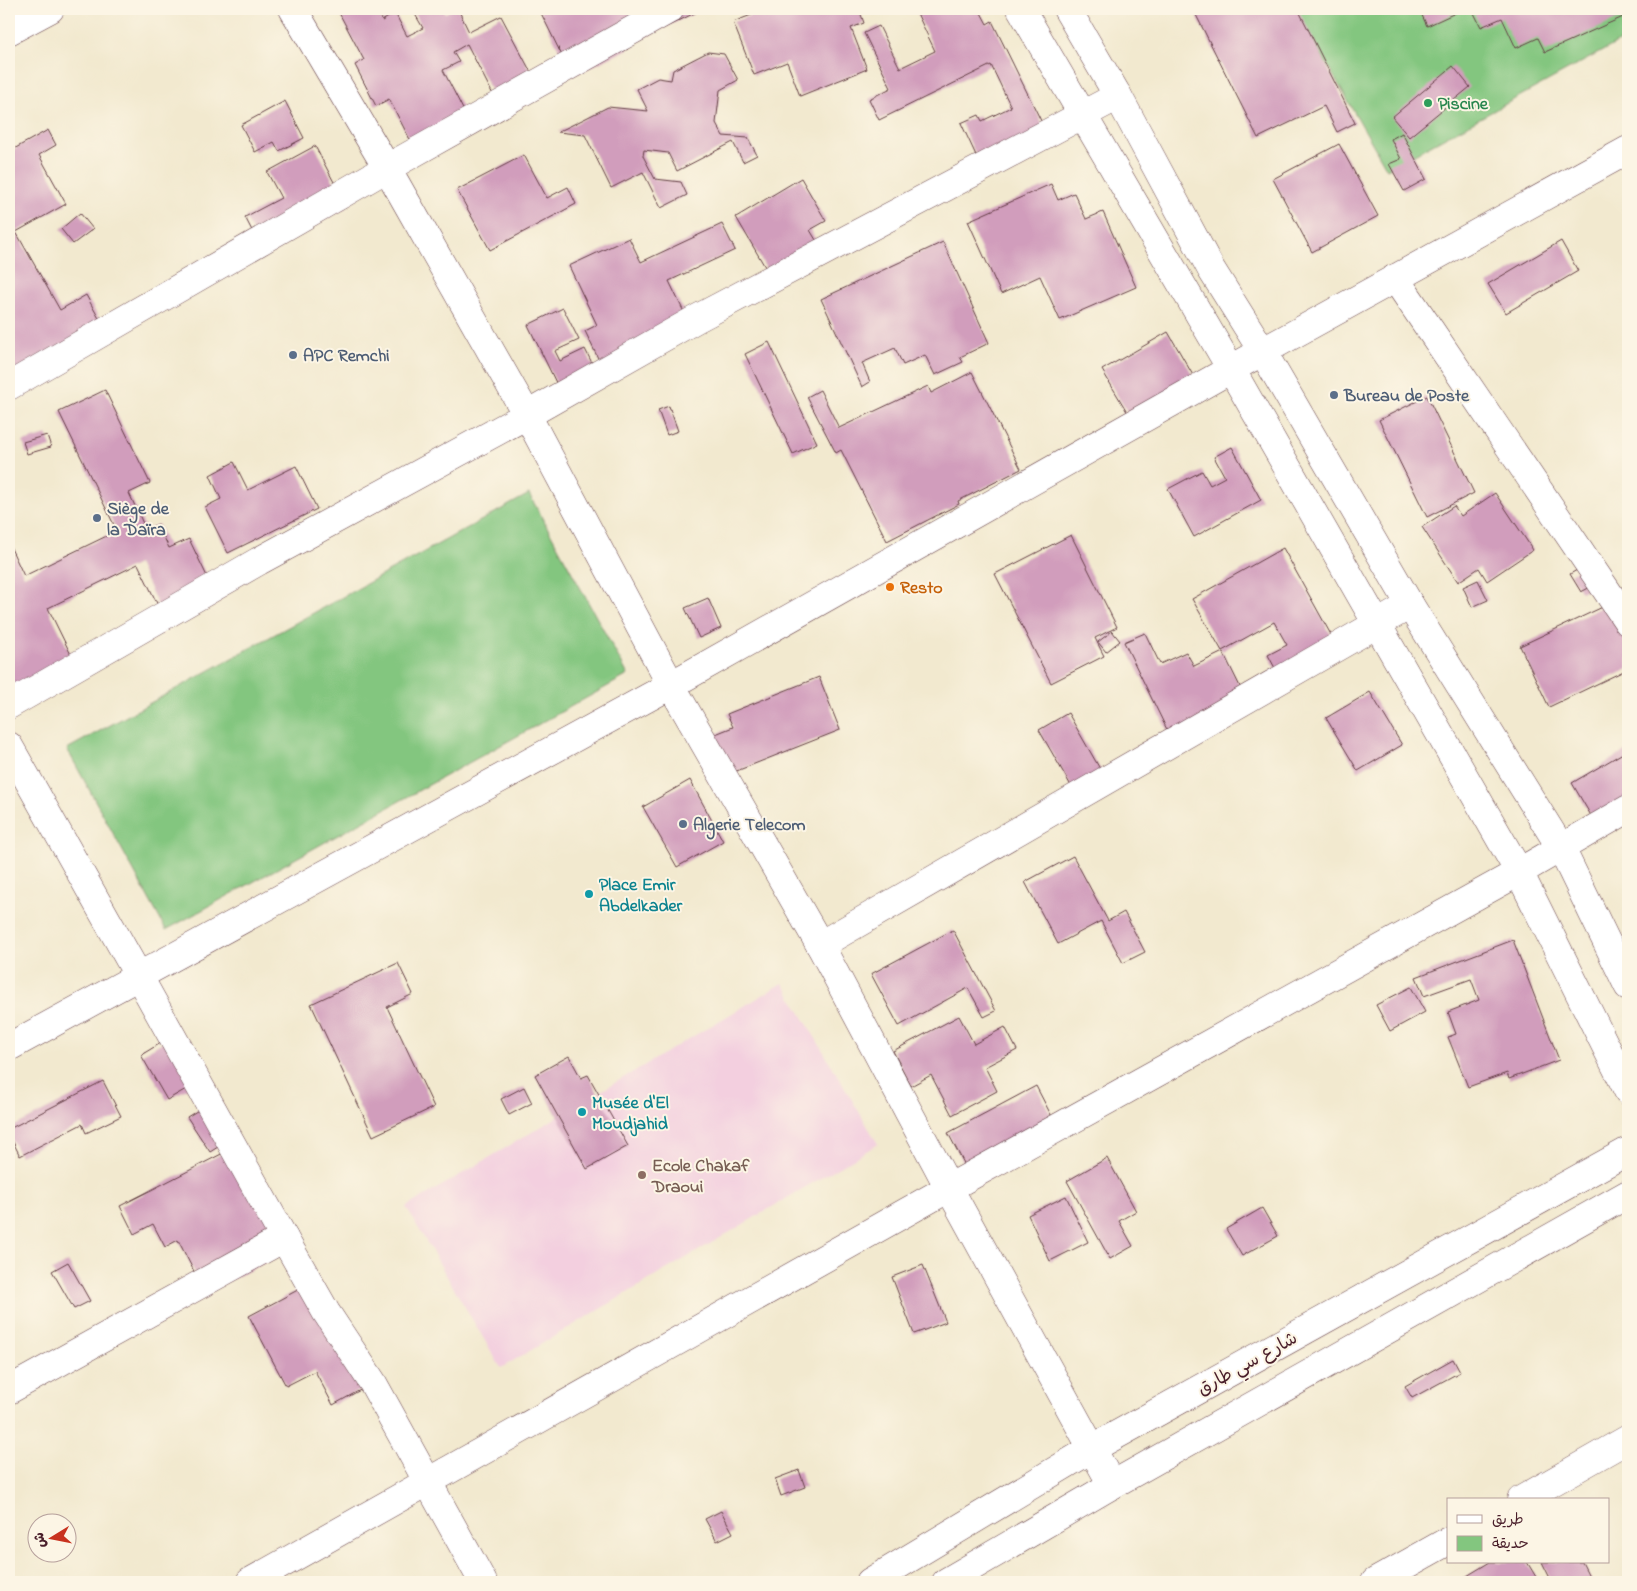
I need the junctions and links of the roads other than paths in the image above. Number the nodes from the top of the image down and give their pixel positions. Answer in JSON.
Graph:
{"nodes":[{"id":1,"x":50,"y":9,"type":"edge"},
{"id":2,"x":293,"y":9,"type":"edge"},
{"id":3,"x":670,"y":9,"type":"edge"},
{"id":4,"x":1021,"y":9,"type":"edge"},
{"id":5,"x":1067,"y":9,"type":"edge"},
{"id":6,"x":9,"y":31,"type":"edge"},
{"id":7,"x":1118,"y":96,"type":"junction"},
{"id":8,"x":1082,"y":116,"type":"junction"},
{"id":9,"x":1628,"y":150,"type":"edge"},
{"id":10,"x":387,"y":168,"type":"junction"},
{"id":11,"x":1395,"y":278,"type":"junction"},
{"id":12,"x":1263,"y":352,"type":"junction"},
{"id":13,"x":1231,"y":369,"type":"junction"},
{"id":14,"x":9,"y":386,"type":"edge"},
{"id":15,"x":526,"y":415,"type":"junction"},
{"id":16,"x":1410,"y":605,"type":"junction"},
{"id":17,"x":1628,"y":622,"type":"edge"},
{"id":18,"x":1376,"y":625,"type":"junction"},
{"id":19,"x":671,"y":685,"type":"junction"},
{"id":20,"x":9,"y":705,"type":"edge"},
{"id":21,"x":9,"y":746,"type":"edge"},
{"id":22,"x":1628,"y":809,"type":"edge"},
{"id":23,"x":1561,"y":848,"type":"junction"},
{"id":24,"x":1519,"y":872,"type":"junction"},
{"id":25,"x":820,"y":945,"type":"junction"},
{"id":26,"x":138,"y":975,"type":"junction"},
{"id":27,"x":1628,"y":986,"type":"edge"},
{"id":28,"x":9,"y":1047,"type":"edge"},
{"id":29,"x":1628,"y":1091,"type":"edge"},
{"id":30,"x":1628,"y":1151,"type":"edge"},
{"id":31,"x":949,"y":1188,"type":"junction"},
{"id":32,"x":1628,"y":1194,"type":"edge"},
{"id":33,"x":284,"y":1238,"type":"junction"},
{"id":34,"x":9,"y":1390,"type":"edge"},
{"id":35,"x":1628,"y":1439,"type":"edge"},
{"id":36,"x":1093,"y":1448,"type":"junction"},
{"id":37,"x":427,"y":1483,"type":"junction"},
{"id":38,"x":1112,"y":1485,"type":"junction"},
{"id":39,"x":1525,"y":1498,"type":"edge"},
{"id":40,"x":1447,"y":1542,"type":"edge"},
{"id":41,"x":250,"y":1582,"type":"edge"},
{"id":42,"x":482,"y":1582,"type":"edge"},
{"id":43,"x":870,"y":1582,"type":"edge"},
{"id":44,"x":946,"y":1582,"type":"edge"},
{"id":45,"x":1375,"y":1582,"type":"edge"}],
"edges":[{"from":1,"to":6,"type":"street"},
{"from":2,"to":10,"type":"street"},
{"from":3,"to":10,"type":"street"},
{"from":4,"to":8,"type":"street"},
{"from":5,"to":7,"type":"street"},
{"from":7,"to":8,"type":"street"},
{"from":7,"to":12,"type":"street"},
{"from":8,"to":13,"type":"street"},
{"from":8,"to":15,"type":"street"},
{"from":9,"to":11,"type":"street"},
{"from":10,"to":14,"type":"street"},
{"from":10,"to":15,"type":"street"},
{"from":11,"to":12,"type":"street"},
{"from":11,"to":17,"type":"street"},
{"from":12,"to":13,"type":"street"},
{"from":12,"to":16,"type":"street"},
{"from":13,"to":18,"type":"street"},
{"from":13,"to":19,"type":"street"},
{"from":15,"to":19,"type":"street"},
{"from":15,"to":20,"type":"street"},
{"from":16,"to":18,"type":"street"},
{"from":16,"to":23,"type":"street"},
{"from":18,"to":24,"type":"street"},
{"from":18,"to":25,"type":"street"},
{"from":19,"to":25,"type":"street"},
{"from":19,"to":26,"type":"street"},
{"from":21,"to":26,"type":"street"},
{"from":22,"to":23,"type":"street"},
{"from":23,"to":24,"type":"street"},
{"from":23,"to":27,"type":"street"},
{"from":24,"to":29,"type":"street"},
{"from":24,"to":31,"type":"street"},
{"from":25,"to":31,"type":"street"},
{"from":26,"to":28,"type":"street"},
{"from":26,"to":33,"type":"street"},
{"from":30,"to":36,"type":"street","name":"شارع سي طارق"},
{"from":31,"to":36,"type":"street"},
{"from":31,"to":37,"type":"street"},
{"from":32,"to":38,"type":"street"},
{"from":33,"to":34,"type":"street"},
{"from":33,"to":37,"type":"street"},
{"from":35,"to":39,"type":"street"},
{"from":36,"to":38,"type":"street"},
{"from":36,"to":43,"type":"street","name":"شارع سي طارق"},
{"from":37,"to":41,"type":"street"},
{"from":37,"to":42,"type":"street"},
{"from":38,"to":44,"type":"street"},
{"from":40,"to":45,"type":"street"}]}
